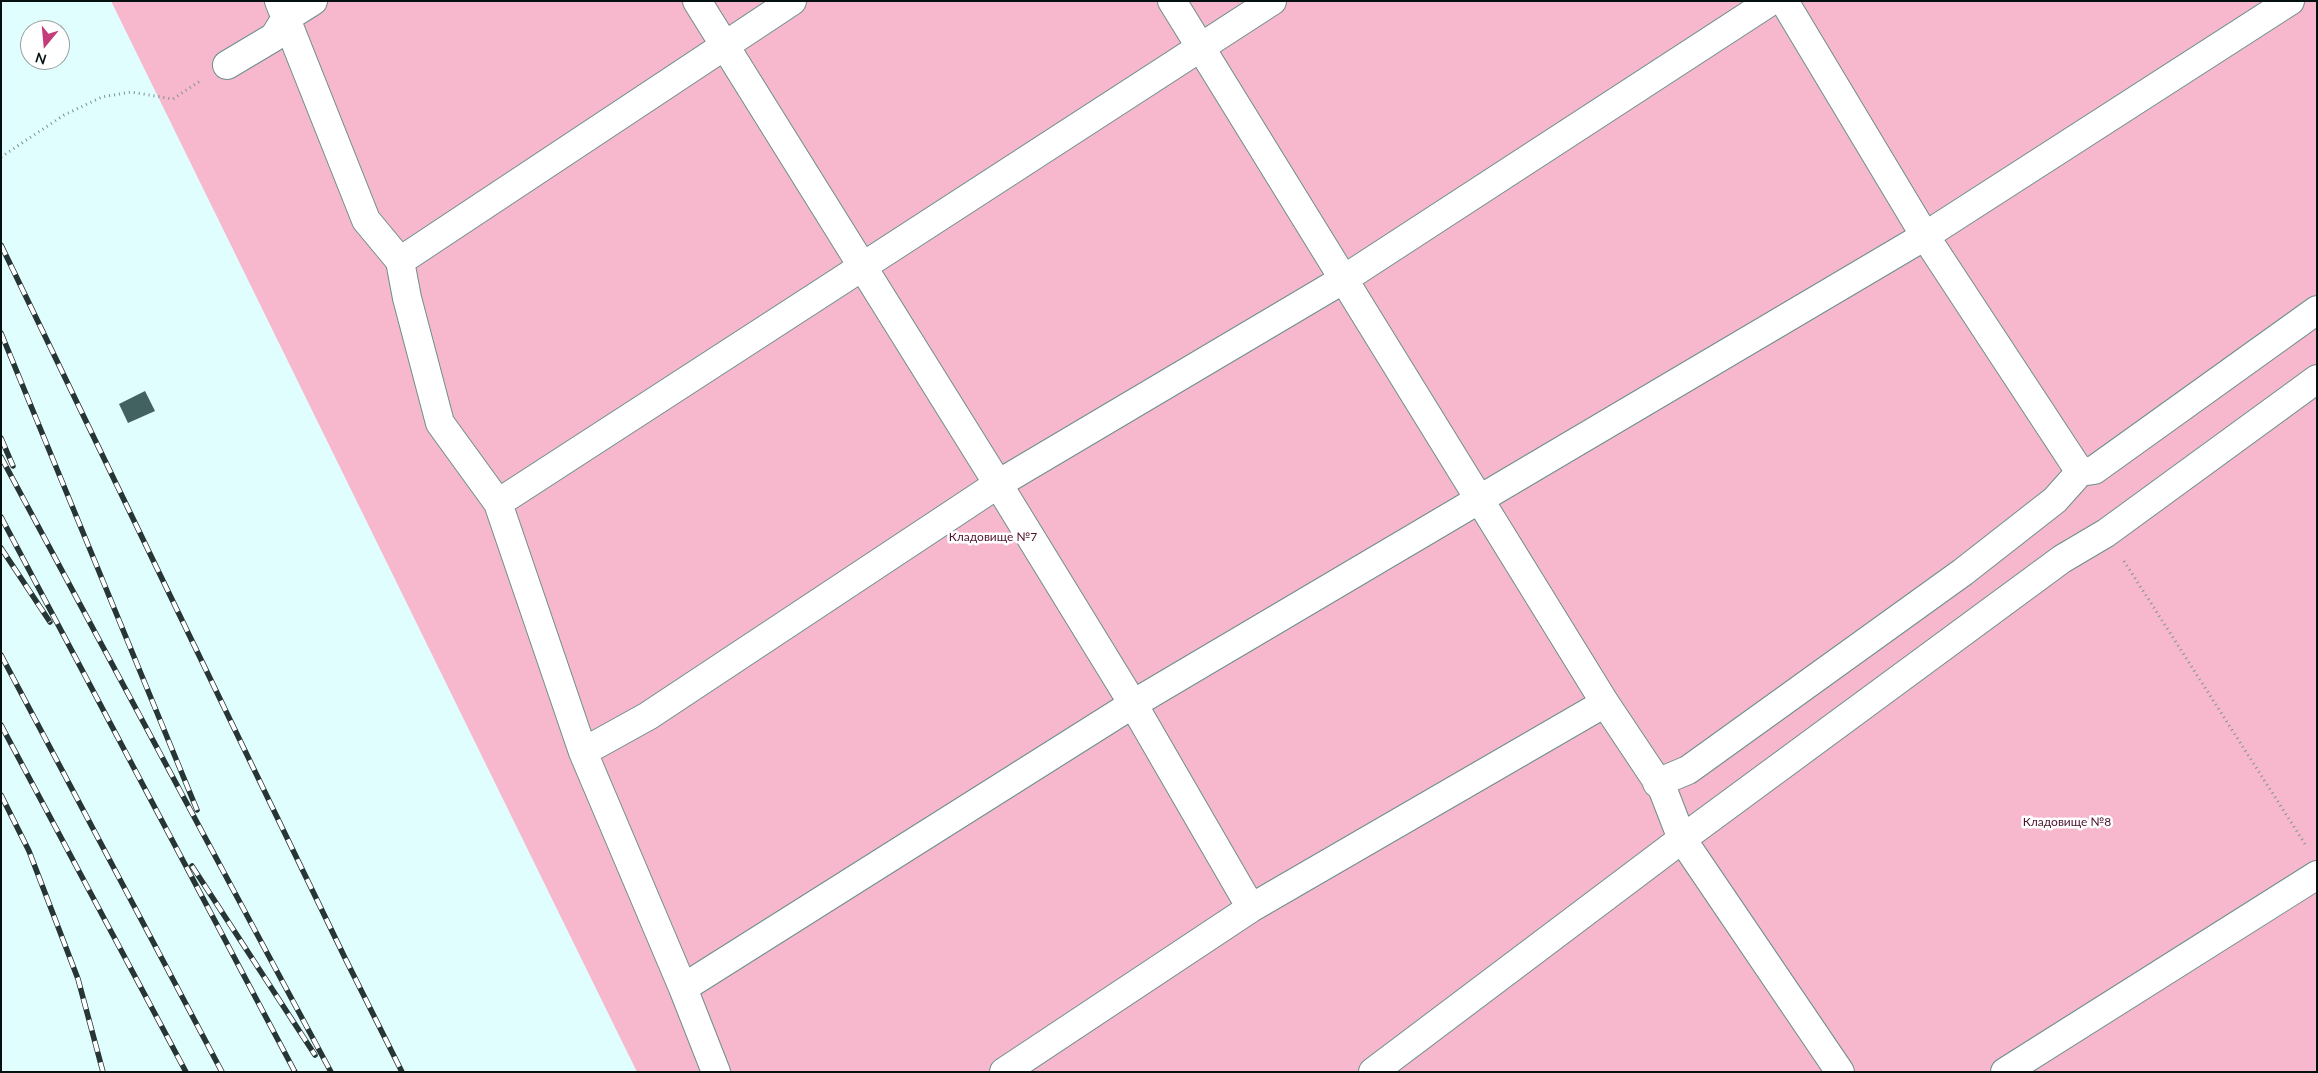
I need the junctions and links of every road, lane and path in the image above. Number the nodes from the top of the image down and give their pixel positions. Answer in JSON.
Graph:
{"nodes":[{"id":1,"x":313,"y":1,"type":"edge"},
{"id":2,"x":697,"y":1,"type":"edge"},
{"id":3,"x":792,"y":1,"type":"edge"},
{"id":4,"x":1172,"y":1,"type":"edge"},
{"id":5,"x":1272,"y":1,"type":"edge"},
{"id":6,"x":1771,"y":1,"type":"edge"},
{"id":7,"x":1784,"y":1,"type":"edge"},
{"id":8,"x":2290,"y":1,"type":"edge"},
{"id":9,"x":282,"y":10,"type":"edge"},
{"id":10,"x":724,"y":45,"type":"junction"},
{"id":11,"x":1200,"y":46,"type":"junction"},
{"id":12,"x":227,"y":65,"type":"joint"},
{"id":13,"x":1,"y":157,"type":"edge"},
{"id":14,"x":1925,"y":236,"type":"junction"},
{"id":15,"x":400,"y":261,"type":"junction"},
{"id":16,"x":863,"y":266,"type":"junction"},
{"id":17,"x":1344,"y":279,"type":"junction"},
{"id":18,"x":2317,"y":310,"type":"edge"},
{"id":19,"x":2317,"y":379,"type":"edge"},
{"id":20,"x":2080,"y":472,"type":"junction"},
{"id":21,"x":998,"y":484,"type":"junction"},
{"id":22,"x":1478,"y":498,"type":"junction"},
{"id":23,"x":498,"y":503,"type":"junction"},
{"id":24,"x":2106,"y":533,"type":"junction"},
{"id":25,"x":1605,"y":703,"type":"junction"},
{"id":26,"x":1133,"y":704,"type":"junction"},
{"id":27,"x":582,"y":752,"type":"junction"},
{"id":28,"x":1657,"y":783,"type":"junction"},
{"id":29,"x":1682,"y":839,"type":"junction"},
{"id":30,"x":2306,"y":846,"type":"dead end"},
{"id":31,"x":2317,"y":875,"type":"edge"},
{"id":32,"x":1251,"y":908,"type":"junction"},
{"id":33,"x":683,"y":988,"type":"junction"},
{"id":34,"x":716,"y":1072,"type":"edge"},
{"id":35,"x":1004,"y":1072,"type":"edge"},
{"id":36,"x":1373,"y":1072,"type":"edge"},
{"id":37,"x":1840,"y":1072,"type":"edge"},
{"id":38,"x":2005,"y":1072,"type":"edge"}],
"edges":[{"from":1,"to":9,"type":"lane"},
{"from":2,"to":10,"type":"lane"},
{"from":3,"to":10,"type":"lane"},
{"from":4,"to":11,"type":"lane"},
{"from":5,"to":11,"type":"lane"},
{"from":6,"to":17,"type":"lane"},
{"from":7,"to":14,"type":"lane"},
{"from":8,"to":14,"type":"lane"},
{"from":9,"to":12,"type":"lane"},
{"from":9,"to":15,"type":"lane"},
{"from":10,"to":15,"type":"lane"},
{"from":10,"to":16,"type":"lane"},
{"from":11,"to":16,"type":"lane"},
{"from":11,"to":17,"type":"lane"},
{"from":12,"to":13,"type":"path"},
{"from":14,"to":20,"type":"lane"},
{"from":14,"to":22,"type":"lane"},
{"from":15,"to":23,"type":"lane"},
{"from":16,"to":21,"type":"lane"},
{"from":16,"to":23,"type":"lane"},
{"from":17,"to":21,"type":"lane"},
{"from":17,"to":22,"type":"lane"},
{"from":18,"to":20,"type":"lane"},
{"from":19,"to":24,"type":"lane"},
{"from":20,"to":28,"type":"lane"},
{"from":21,"to":26,"type":"lane"},
{"from":21,"to":27,"type":"lane"},
{"from":22,"to":25,"type":"lane"},
{"from":22,"to":26,"type":"lane"},
{"from":23,"to":27,"type":"lane"},
{"from":24,"to":29,"type":"lane"},
{"from":24,"to":30,"type":"path"},
{"from":25,"to":28,"type":"lane"},
{"from":25,"to":32,"type":"lane"},
{"from":26,"to":32,"type":"lane"},
{"from":26,"to":33,"type":"lane"},
{"from":27,"to":33,"type":"lane"},
{"from":28,"to":29,"type":"lane"},
{"from":29,"to":36,"type":"lane"},
{"from":29,"to":37,"type":"lane"},
{"from":31,"to":38,"type":"lane"},
{"from":32,"to":35,"type":"lane"},
{"from":33,"to":34,"type":"lane"}]}
